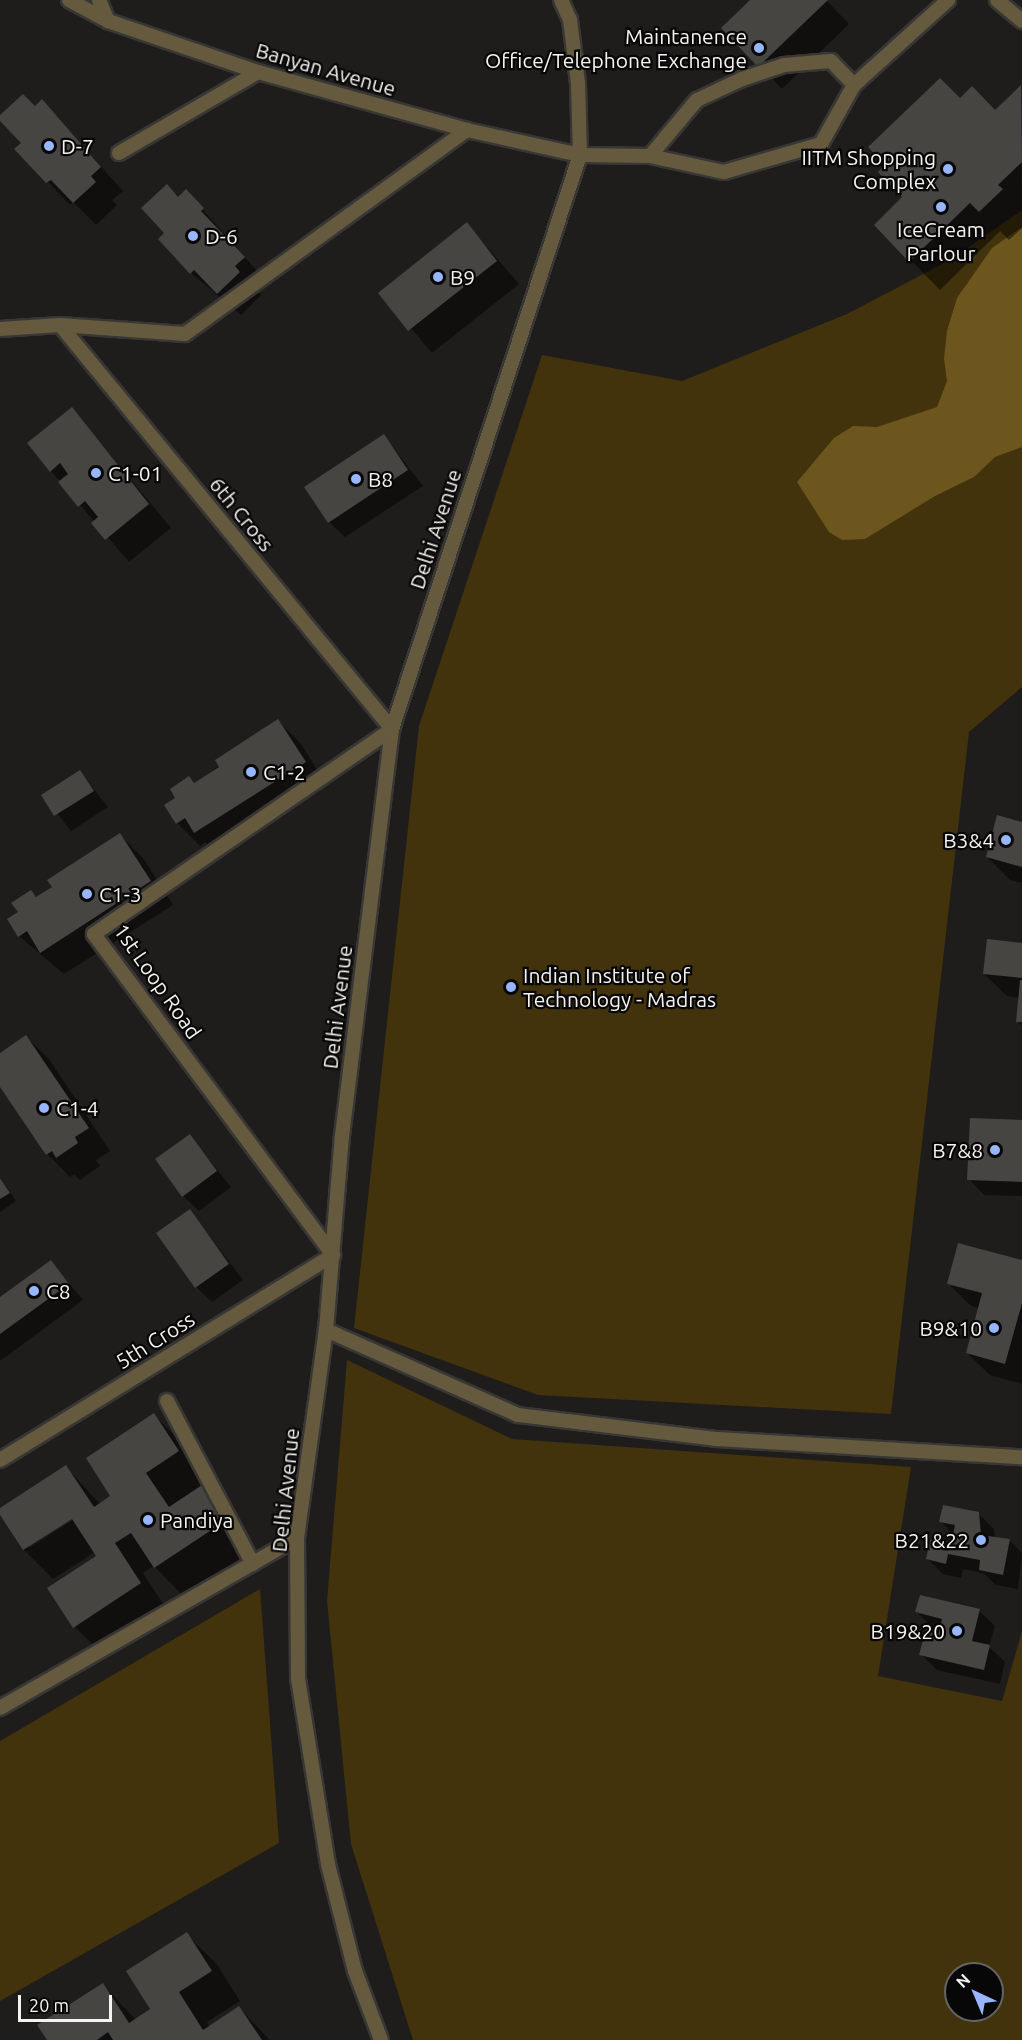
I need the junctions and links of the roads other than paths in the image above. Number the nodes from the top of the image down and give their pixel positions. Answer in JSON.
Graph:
{"nodes":[{"id":1,"x":69,"y":0,"type":"edge"},
{"id":2,"x":99,"y":0,"type":"edge"},
{"id":3,"x":561,"y":0,"type":"edge"},
{"id":4,"x":948,"y":0,"type":"edge"},
{"id":5,"x":997,"y":0,"type":"edge"},
{"id":6,"x":108,"y":21,"type":"junction"},
{"id":7,"x":1022,"y":21,"type":"edge"},
{"id":8,"x":258,"y":72,"type":"junction"},
{"id":9,"x":854,"y":85,"type":"junction"},
{"id":10,"x":467,"y":130,"type":"junction"},
{"id":11,"x":119,"y":153,"type":"dead end"},
{"id":12,"x":579,"y":155,"type":"junction"},
{"id":13,"x":650,"y":156,"type":"junction"},
{"id":14,"x":60,"y":325,"type":"junction"},
{"id":15,"x":0,"y":329,"type":"edge"},
{"id":16,"x":392,"y":729,"type":"junction"},
{"id":17,"x":333,"y":1256,"type":"junction"},
{"id":18,"x":326,"y":1330,"type":"junction"},
{"id":19,"x":167,"y":1401,"type":"dead end"},
{"id":20,"x":1022,"y":1457,"type":"edge"},
{"id":21,"x":0,"y":1460,"type":"edge"},
{"id":22,"x":297,"y":1538,"type":"junction"},
{"id":23,"x":253,"y":1564,"type":"junction"},
{"id":24,"x":0,"y":1708,"type":"edge"},
{"id":25,"x":381,"y":2040,"type":"edge"}],
"edges":[{"from":1,"to":6,"type":"lane","name":"Banyan Avenue"},
{"from":2,"to":6,"type":"lane"},
{"from":3,"to":12,"type":"lane","name":"Delhi Avenue"},
{"from":4,"to":9,"type":"lane","name":"Banyan Avenue"},
{"from":5,"to":7,"type":"lane"},
{"from":6,"to":8,"type":"lane","name":"Banyan Avenue"},
{"from":8,"to":10,"type":"lane","name":"Banyan Avenue"},
{"from":8,"to":11,"type":"lane"},
{"from":9,"to":13,"type":"lane","name":"Banyan Avenue"},
{"from":9,"to":13,"type":"lane"},
{"from":10,"to":12,"type":"lane","name":"Banyan Avenue"},
{"from":10,"to":14,"type":"lane"},
{"from":12,"to":13,"type":"lane","name":"Banyan Avenue"},
{"from":12,"to":16,"type":"lane","name":"Delhi Avenue"},
{"from":14,"to":15,"type":"lane"},
{"from":14,"to":16,"type":"lane","name":"6th Cross"},
{"from":16,"to":17,"type":"lane","name":"Delhi Avenue"},
{"from":16,"to":17,"type":"lane","name":"1st Loop Road"},
{"from":17,"to":18,"type":"lane","name":"Delhi Avenue"},
{"from":17,"to":21,"type":"lane","name":"5th Cross"},
{"from":18,"to":20,"type":"lane"},
{"from":18,"to":22,"type":"lane","name":"Delhi Avenue"},
{"from":19,"to":23,"type":"lane"},
{"from":22,"to":23,"type":"lane"},
{"from":22,"to":25,"type":"lane","name":"Delhi Avenue"},
{"from":23,"to":24,"type":"lane"}]}
